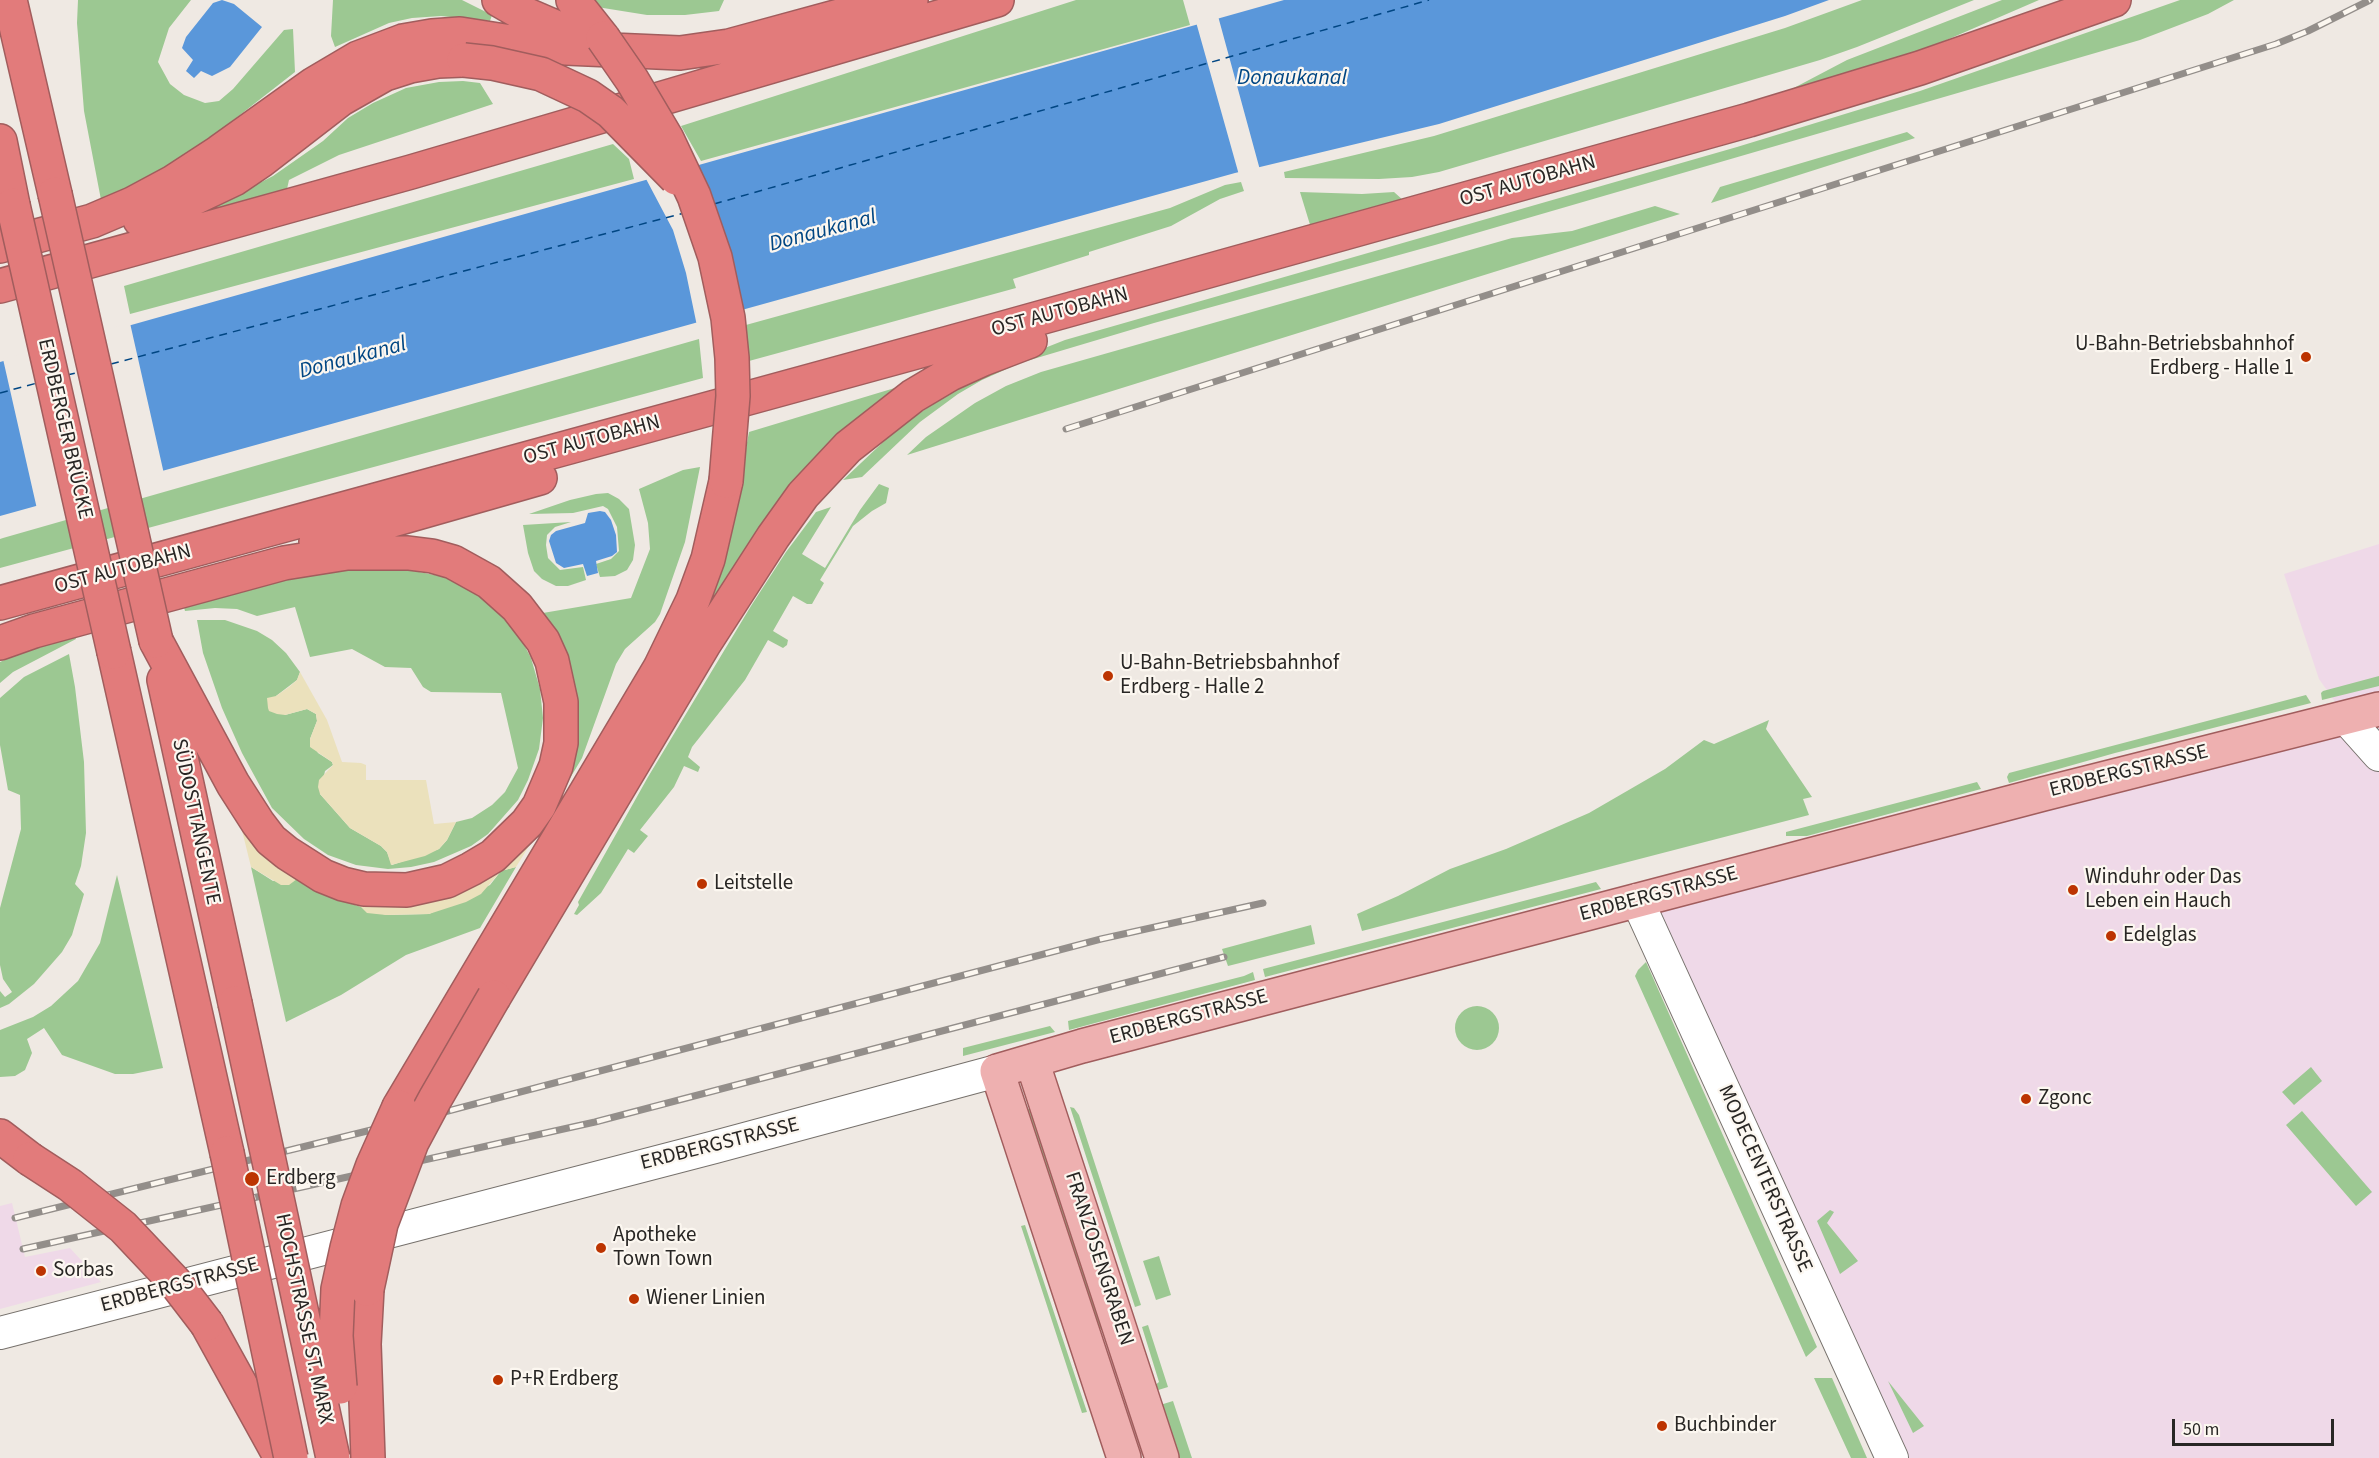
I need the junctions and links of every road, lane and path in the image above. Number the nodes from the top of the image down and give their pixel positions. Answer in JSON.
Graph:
{"nodes":[{"id":1,"x":10,"y":0,"type":"edge"},
{"id":2,"x":499,"y":0,"type":"edge"},
{"id":3,"x":573,"y":0,"type":"edge"},
{"id":4,"x":911,"y":0,"type":"edge"},
{"id":5,"x":923,"y":0,"type":"edge"},
{"id":6,"x":998,"y":0,"type":"edge"},
{"id":7,"x":2114,"y":0,"type":"edge"},
{"id":8,"x":958,"y":12,"type":"junction"},
{"id":9,"x":608,"y":51,"type":"junction"},
{"id":10,"x":0,"y":141,"type":"edge"},
{"id":11,"x":7,"y":192,"type":"edge"},
{"id":12,"x":694,"y":196,"type":"junction"},
{"id":13,"x":0,"y":246,"type":"edge"},
{"id":14,"x":0,"y":259,"type":"edge"},
{"id":15,"x":0,"y":286,"type":"edge"},
{"id":16,"x":1111,"y":299,"type":"junction"},
{"id":17,"x":0,"y":603,"type":"edge"},
{"id":18,"x":0,"y":629,"type":"edge"},
{"id":19,"x":156,"y":641,"type":"junction"},
{"id":20,"x":0,"y":643,"type":"edge"},
{"id":21,"x":114,"y":652,"type":"joint"},
{"id":22,"x":2379,"y":709,"type":"edge"},
{"id":23,"x":2346,"y":718,"type":"junction"},
{"id":24,"x":2379,"y":755,"type":"edge"},
{"id":25,"x":1637,"y":900,"type":"junction"},
{"id":26,"x":234,"y":1004,"type":"joint"},
{"id":27,"x":196,"y":1012,"type":"joint"},
{"id":28,"x":1032,"y":1061,"type":"junction"},
{"id":29,"x":998,"y":1071,"type":"junction"},
{"id":30,"x":0,"y":1137,"type":"edge"},
{"id":31,"x":0,"y":1146,"type":"edge"},
{"id":32,"x":30,"y":1159,"type":"junction"},
{"id":33,"x":0,"y":1333,"type":"edge"},
{"id":34,"x":1161,"y":1453,"type":"edge"},
{"id":35,"x":281,"y":1458,"type":"edge"},
{"id":36,"x":291,"y":1458,"type":"edge"},
{"id":37,"x":333,"y":1458,"type":"edge"},
{"id":38,"x":350,"y":1458,"type":"edge"},
{"id":39,"x":368,"y":1458,"type":"edge"},
{"id":40,"x":1124,"y":1458,"type":"edge"},
{"id":41,"x":1892,"y":1458,"type":"edge"}],
"edges":[{"from":1,"to":19,"type":"highway","name":"ERDBERGER BRÜCKE","bridge":true},
{"from":2,"to":9,"type":"highway"},
{"from":3,"to":12,"type":"highway","bridge":true},
{"from":4,"to":9,"type":"highway"},
{"from":5,"to":8,"type":"highway"},
{"from":6,"to":8,"type":"highway"},
{"from":7,"to":16,"type":"highway","name":"OST AUTOBAHN"},
{"from":8,"to":15,"type":"highway"},
{"from":9,"to":13,"type":"highway"},
{"from":10,"to":11,"type":"highway"},
{"from":11,"to":21,"type":"highway","name":"ERDBERGER BRÜCKE","bridge":true},
{"from":12,"to":14,"type":"highway","bridge":true},
{"from":12,"to":38,"type":"highway","bridge":true},
{"from":16,"to":17,"type":"highway","name":"OST AUTOBAHN"},
{"from":16,"to":18,"type":"highway"},
{"from":16,"to":39,"type":"highway","bridge":true},
{"from":19,"to":20,"type":"highway"},
{"from":19,"to":26,"type":"highway","name":"SÜDOSTTANGENTE"},
{"from":21,"to":27,"type":"highway","name":"SÜDOSTTANGENTE"},
{"from":22,"to":23,"type":"main road","name":"ERDBERGSTRASSE"},
{"from":23,"to":24,"type":"street"},
{"from":23,"to":25,"type":"main road","name":"ERDBERGSTRASSE"},
{"from":25,"to":28,"type":"main road","name":"ERDBERGSTRASSE"},
{"from":25,"to":41,"type":"street","name":"MODECENTERSTRASSE"},
{"from":26,"to":37,"type":"highway","name":"HOCHSTRASSE ST. MARX","bridge":true},
{"from":27,"to":36,"type":"highway","name":"HOCHSTRASSE ST. MARX","bridge":true},
{"from":28,"to":29,"type":"main road","name":"ERDBERGSTRASSE"},
{"from":28,"to":34,"type":"main road","name":"FRANZOSENGRABEN"},
{"from":29,"to":33,"type":"street","name":"ERDBERGSTRASSE"},
{"from":29,"to":40,"type":"main road","name":"FRANZOSENGRABEN"},
{"from":30,"to":32,"type":"highway"},
{"from":31,"to":32,"type":"highway"},
{"from":32,"to":35,"type":"highway","bridge":true},
{"from":34,"to":40,"type":"street"}]}
